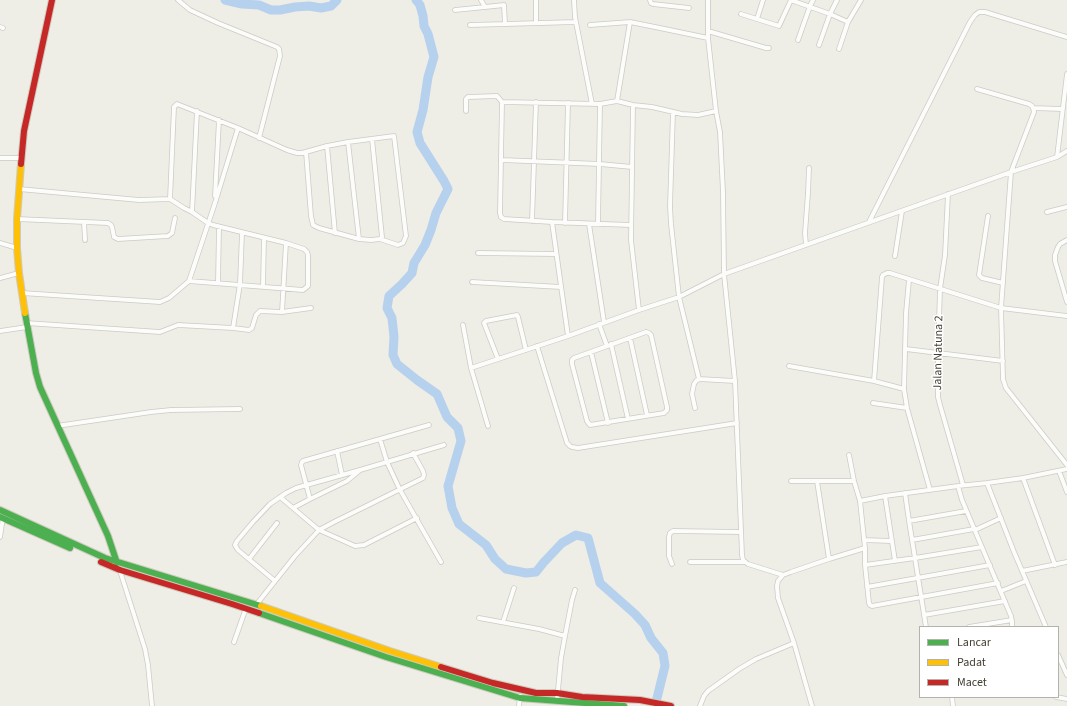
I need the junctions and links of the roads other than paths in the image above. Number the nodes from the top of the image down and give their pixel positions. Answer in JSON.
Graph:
{"nodes":[{"id":1,"x":52,"y":0,"type":"edge"},
{"id":2,"x":178,"y":0,"type":"edge"},
{"id":3,"x":481,"y":0,"type":"edge"},
{"id":4,"x":536,"y":0,"type":"edge"},
{"id":5,"x":574,"y":0,"type":"edge"},
{"id":6,"x":650,"y":0,"type":"edge"},
{"id":7,"x":708,"y":0,"type":"edge"},
{"id":8,"x":763,"y":0,"type":"edge"},
{"id":9,"x":791,"y":0,"type":"edge"},
{"id":10,"x":813,"y":0,"type":"edge"},
{"id":11,"x":837,"y":0,"type":"edge"},
{"id":12,"x":861,"y":0,"type":"edge"},
{"id":13,"x":810,"y":6,"type":"junction"},
{"id":14,"x":485,"y":7,"type":"junction"},
{"id":15,"x":689,"y":8,"type":"dead end"},
{"id":16,"x":455,"y":10,"type":"dead end"},
{"id":17,"x":741,"y":14,"type":"dead end"},
{"id":18,"x":830,"y":14,"type":"junction"},
{"id":19,"x":757,"y":19,"type":"junction"},
{"id":20,"x":576,"y":22,"type":"junction"},
{"id":21,"x":630,"y":22,"type":"junction"},
{"id":22,"x":848,"y":22,"type":"junction"},
{"id":23,"x":536,"y":23,"type":"junction"},
{"id":24,"x":505,"y":24,"type":"junction"},
{"id":25,"x":470,"y":25,"type":"dead end"},
{"id":26,"x":590,"y":25,"type":"dead end"},
{"id":27,"x":708,"y":31,"type":"junction"},
{"id":28,"x":1067,"y":37,"type":"edge"},
{"id":29,"x":708,"y":38,"type":"junction"},
{"id":30,"x":798,"y":40,"type":"dead end"},
{"id":31,"x":819,"y":45,"type":"dead end"},
{"id":32,"x":769,"y":48,"type":"dead end"},
{"id":33,"x":839,"y":49,"type":"dead end"},
{"id":34,"x":1067,"y":74,"type":"edge"},
{"id":35,"x":977,"y":90,"type":"dead end"},
{"id":36,"x":502,"y":102,"type":"junction"},
{"id":37,"x":536,"y":102,"type":"junction"},
{"id":38,"x":617,"y":102,"type":"junction"},
{"id":39,"x":568,"y":103,"type":"junction"},
{"id":40,"x":592,"y":104,"type":"junction"},
{"id":41,"x":600,"y":104,"type":"junction"},
{"id":42,"x":633,"y":105,"type":"junction"},
{"id":43,"x":1064,"y":107,"type":"edge"},
{"id":44,"x":1033,"y":108,"type":"junction"},
{"id":45,"x":197,"y":111,"type":"junction"},
{"id":46,"x":466,"y":111,"type":"dead end"},
{"id":47,"x":716,"y":111,"type":"junction"},
{"id":48,"x":672,"y":112,"type":"junction"},
{"id":49,"x":220,"y":120,"type":"junction"},
{"id":50,"x":238,"y":128,"type":"junction"},
{"id":51,"x":259,"y":138,"type":"junction"},
{"id":52,"x":372,"y":139,"type":"junction"},
{"id":53,"x":348,"y":142,"type":"junction"},
{"id":54,"x":326,"y":146,"type":"junction"},
{"id":55,"x":306,"y":152,"type":"junction"},
{"id":56,"x":1067,"y":152,"type":"edge"},
{"id":57,"x":1057,"y":157,"type":"junction"},
{"id":58,"x":0,"y":158,"type":"edge"},
{"id":59,"x":21,"y":158,"type":"junction"},
{"id":60,"x":502,"y":160,"type":"junction"},
{"id":61,"x":534,"y":161,"type":"junction"},
{"id":62,"x":566,"y":163,"type":"junction"},
{"id":63,"x":600,"y":164,"type":"junction"},
{"id":64,"x":632,"y":167,"type":"junction"},
{"id":65,"x":809,"y":168,"type":"dead end"},
{"id":66,"x":1011,"y":172,"type":"junction"},
{"id":67,"x":19,"y":189,"type":"junction"},
{"id":68,"x":948,"y":194,"type":"junction"},
{"id":69,"x":170,"y":199,"type":"junction"},
{"id":70,"x":215,"y":203,"type":"junction"},
{"id":71,"x":1067,"y":207,"type":"edge"},
{"id":72,"x":902,"y":211,"type":"junction"},
{"id":73,"x":192,"y":212,"type":"junction"},
{"id":74,"x":1047,"y":212,"type":"dead end"},
{"id":75,"x":988,"y":216,"type":"dead end"},
{"id":76,"x":175,"y":218,"type":"dead end"},
{"id":77,"x":17,"y":219,"type":"junction"},
{"id":78,"x":532,"y":221,"type":"junction"},
{"id":79,"x":84,"y":222,"type":"junction"},
{"id":80,"x":552,"y":222,"type":"junction"},
{"id":81,"x":565,"y":222,"type":"junction"},
{"id":82,"x":869,"y":222,"type":"junction"},
{"id":83,"x":208,"y":223,"type":"junction"},
{"id":84,"x":598,"y":223,"type":"junction"},
{"id":85,"x":589,"y":224,"type":"junction"},
{"id":86,"x":630,"y":225,"type":"junction"},
{"id":87,"x":219,"y":227,"type":"junction"},
{"id":88,"x":242,"y":233,"type":"junction"},
{"id":89,"x":335,"y":233,"type":"junction"},
{"id":90,"x":264,"y":238,"type":"junction"},
{"id":91,"x":359,"y":239,"type":"junction"},
{"id":92,"x":380,"y":239,"type":"junction"},
{"id":93,"x":85,"y":240,"type":"dead end"},
{"id":94,"x":1067,"y":240,"type":"edge"},
{"id":95,"x":0,"y":243,"type":"edge"},
{"id":96,"x":286,"y":244,"type":"junction"},
{"id":97,"x":806,"y":245,"type":"junction"},
{"id":98,"x":17,"y":248,"type":"junction"},
{"id":99,"x":478,"y":253,"type":"dead end"},
{"id":100,"x":556,"y":254,"type":"junction"},
{"id":101,"x":895,"y":256,"type":"dead end"},
{"id":102,"x":19,"y":273,"type":"junction"},
{"id":103,"x":724,"y":274,"type":"junction"},
{"id":104,"x":0,"y":278,"type":"edge"},
{"id":105,"x":909,"y":280,"type":"junction"},
{"id":106,"x":189,"y":281,"type":"junction"},
{"id":107,"x":472,"y":282,"type":"dead end"},
{"id":108,"x":218,"y":283,"type":"junction"},
{"id":109,"x":1003,"y":283,"type":"junction"},
{"id":110,"x":240,"y":284,"type":"junction"},
{"id":111,"x":263,"y":286,"type":"junction"},
{"id":112,"x":561,"y":287,"type":"junction"},
{"id":113,"x":284,"y":288,"type":"junction"},
{"id":114,"x":940,"y":289,"type":"junction"},
{"id":115,"x":22,"y":293,"type":"junction"},
{"id":116,"x":679,"y":297,"type":"junction"},
{"id":117,"x":1067,"y":302,"type":"edge"},
{"id":118,"x":311,"y":308,"type":"dead end"},
{"id":119,"x":1001,"y":308,"type":"junction"},
{"id":120,"x":639,"y":310,"type":"junction"},
{"id":121,"x":282,"y":312,"type":"junction"},
{"id":122,"x":1067,"y":316,"type":"edge"},
{"id":123,"x":602,"y":323,"type":"junction"},
{"id":124,"x":27,"y":325,"type":"junction"},
{"id":125,"x":463,"y":326,"type":"dead end"},
{"id":126,"x":233,"y":328,"type":"junction"},
{"id":127,"x":0,"y":331,"type":"edge"},
{"id":128,"x":568,"y":336,"type":"junction"},
{"id":129,"x":630,"y":338,"type":"junction"},
{"id":130,"x":609,"y":345,"type":"junction"},
{"id":131,"x":537,"y":346,"type":"junction"},
{"id":132,"x":906,"y":349,"type":"junction"},
{"id":133,"x":526,"y":350,"type":"junction"},
{"id":134,"x":591,"y":352,"type":"junction"},
{"id":135,"x":938,"y":353,"type":"junction"},
{"id":136,"x":498,"y":359,"type":"junction"},
{"id":137,"x":1003,"y":361,"type":"junction"},
{"id":138,"x":789,"y":366,"type":"dead end"},
{"id":139,"x":472,"y":368,"type":"junction"},
{"id":140,"x":700,"y":379,"type":"junction"},
{"id":141,"x":736,"y":381,"type":"junction"},
{"id":142,"x":874,"y":381,"type":"junction"},
{"id":143,"x":904,"y":389,"type":"junction"},
{"id":144,"x":873,"y":403,"type":"dead end"},
{"id":145,"x":694,"y":408,"type":"dead end"},
{"id":146,"x":907,"y":408,"type":"junction"},
{"id":147,"x":240,"y":409,"type":"dead end"},
{"id":148,"x":647,"y":415,"type":"junction"},
{"id":149,"x":628,"y":419,"type":"junction"},
{"id":150,"x":608,"y":422,"type":"junction"},
{"id":151,"x":737,"y":423,"type":"junction"},
{"id":152,"x":429,"y":425,"type":"dead end"},
{"id":153,"x":57,"y":426,"type":"junction"},
{"id":154,"x":488,"y":426,"type":"dead end"},
{"id":155,"x":380,"y":439,"type":"junction"},
{"id":156,"x":444,"y":445,"type":"dead end"},
{"id":157,"x":336,"y":451,"type":"junction"},
{"id":158,"x":413,"y":454,"type":"junction"},
{"id":159,"x":849,"y":455,"type":"dead end"},
{"id":160,"x":387,"y":462,"type":"junction"},
{"id":161,"x":1067,"y":465,"type":"edge"},
{"id":162,"x":1067,"y":469,"type":"edge"},
{"id":163,"x":360,"y":470,"type":"junction"},
{"id":164,"x":1059,"y":471,"type":"junction"},
{"id":165,"x":342,"y":475,"type":"junction"},
{"id":166,"x":1023,"y":478,"type":"junction"},
{"id":167,"x":817,"y":481,"type":"junction"},
{"id":168,"x":854,"y":481,"type":"junction"},
{"id":169,"x":791,"y":482,"type":"dead end"},
{"id":170,"x":987,"y":483,"type":"junction"},
{"id":171,"x":306,"y":485,"type":"junction"},
{"id":172,"x":960,"y":485,"type":"junction"},
{"id":173,"x":400,"y":490,"type":"junction"},
{"id":174,"x":930,"y":490,"type":"junction"},
{"id":175,"x":1067,"y":492,"type":"edge"},
{"id":176,"x":905,"y":493,"type":"junction"},
{"id":177,"x":885,"y":496,"type":"junction"},
{"id":178,"x":280,"y":497,"type":"junction"},
{"id":179,"x":310,"y":499,"type":"junction"},
{"id":180,"x":860,"y":501,"type":"junction"},
{"id":181,"x":293,"y":508,"type":"junction"},
{"id":182,"x":966,"y":511,"type":"junction"},
{"id":183,"x":2,"y":514,"type":"edge"},
{"id":184,"x":417,"y":518,"type":"junction"},
{"id":185,"x":1001,"y":518,"type":"junction"},
{"id":186,"x":909,"y":521,"type":"junction"},
{"id":187,"x":277,"y":523,"type":"dead end"},
{"id":188,"x":975,"y":529,"type":"junction"},
{"id":189,"x":319,"y":530,"type":"junction"},
{"id":190,"x":741,"y":532,"type":"junction"},
{"id":191,"x":43,"y":533,"type":"junction"},
{"id":192,"x":0,"y":537,"type":"edge"},
{"id":193,"x":864,"y":540,"type":"junction"},
{"id":194,"x":912,"y":540,"type":"junction"},
{"id":195,"x":891,"y":542,"type":"junction"},
{"id":196,"x":982,"y":547,"type":"junction"},
{"id":197,"x":865,"y":548,"type":"junction"},
{"id":198,"x":915,"y":558,"type":"junction"},
{"id":199,"x":249,"y":559,"type":"junction"},
{"id":200,"x":829,"y":559,"type":"junction"},
{"id":201,"x":895,"y":561,"type":"junction"},
{"id":202,"x":117,"y":562,"type":"junction"},
{"id":203,"x":441,"y":562,"type":"dead end"},
{"id":204,"x":690,"y":562,"type":"dead end"},
{"id":205,"x":744,"y":562,"type":"junction"},
{"id":206,"x":1067,"y":562,"type":"edge"},
{"id":207,"x":672,"y":564,"type":"dead end"},
{"id":208,"x":865,"y":565,"type":"junction"},
{"id":209,"x":990,"y":565,"type":"junction"},
{"id":210,"x":1055,"y":565,"type":"junction"},
{"id":211,"x":120,"y":570,"type":"junction"},
{"id":212,"x":1022,"y":571,"type":"junction"},
{"id":213,"x":783,"y":575,"type":"junction"},
{"id":214,"x":918,"y":578,"type":"junction"},
{"id":215,"x":275,"y":581,"type":"junction"},
{"id":216,"x":1026,"y":581,"type":"junction"},
{"id":217,"x":998,"y":583,"type":"junction"},
{"id":218,"x":867,"y":587,"type":"junction"},
{"id":219,"x":514,"y":588,"type":"dead end"},
{"id":220,"x":575,"y":590,"type":"dead end"},
{"id":221,"x":1002,"y":591,"type":"junction"},
{"id":222,"x":921,"y":597,"type":"junction"},
{"id":223,"x":1005,"y":601,"type":"junction"},
{"id":224,"x":248,"y":602,"type":"junction"},
{"id":225,"x":256,"y":604,"type":"junction"},
{"id":226,"x":245,"y":609,"type":"junction"},
{"id":227,"x":253,"y":611,"type":"junction"},
{"id":228,"x":924,"y":615,"type":"junction"},
{"id":229,"x":479,"y":618,"type":"dead end"},
{"id":230,"x":1012,"y":620,"type":"junction"},
{"id":231,"x":503,"y":622,"type":"junction"},
{"id":232,"x":926,"y":626,"type":"edge"},
{"id":233,"x":975,"y":626,"type":"edge"},
{"id":234,"x":1012,"y":626,"type":"edge"},
{"id":235,"x":1046,"y":626,"type":"edge"},
{"id":236,"x":339,"y":633,"type":"junction"},
{"id":237,"x":565,"y":636,"type":"junction"},
{"id":238,"x":337,"y":640,"type":"junction"},
{"id":239,"x":234,"y":642,"type":"dead end"},
{"id":240,"x":794,"y":643,"type":"junction"},
{"id":241,"x":1059,"y":657,"type":"edge"},
{"id":242,"x":1067,"y":675,"type":"edge"},
{"id":243,"x":520,"y":690,"type":"junction"},
{"id":244,"x":557,"y":694,"type":"junction"},
{"id":245,"x":520,"y":698,"type":"junction"},
{"id":246,"x":557,"y":701,"type":"junction"},
{"id":247,"x":152,"y":706,"type":"edge"},
{"id":248,"x":519,"y":706,"type":"edge"},
{"id":249,"x":624,"y":706,"type":"edge"},
{"id":250,"x":670,"y":706,"type":"edge"},
{"id":251,"x":700,"y":706,"type":"edge"},
{"id":252,"x":812,"y":706,"type":"edge"}],
"edges":[{"from":1,"to":59,"type":"main road"},
{"from":2,"to":51,"type":"street"},
{"from":3,"to":14,"type":"street"},
{"from":4,"to":23,"type":"street"},
{"from":5,"to":20,"type":"street"},
{"from":6,"to":15,"type":"street"},
{"from":7,"to":27,"type":"street"},
{"from":8,"to":19,"type":"street"},
{"from":9,"to":13,"type":"street"},
{"from":9,"to":19,"type":"street"},
{"from":10,"to":13,"type":"street"},
{"from":11,"to":18,"type":"street"},
{"from":12,"to":22,"type":"street"},
{"from":13,"to":18,"type":"street"},
{"from":13,"to":30,"type":"street"},
{"from":14,"to":16,"type":"street"},
{"from":14,"to":24,"type":"street"},
{"from":17,"to":19,"type":"street"},
{"from":18,"to":22,"type":"street"},
{"from":18,"to":31,"type":"street"},
{"from":20,"to":23,"type":"street"},
{"from":20,"to":40,"type":"street"},
{"from":21,"to":26,"type":"street"},
{"from":21,"to":29,"type":"street"},
{"from":21,"to":38,"type":"street"},
{"from":22,"to":33,"type":"street"},
{"from":23,"to":24,"type":"street"},
{"from":24,"to":25,"type":"street"},
{"from":27,"to":29,"type":"street"},
{"from":27,"to":32,"type":"street"},
{"from":28,"to":82,"type":"street"},
{"from":29,"to":47,"type":"street"},
{"from":34,"to":43,"type":"street"},
{"from":35,"to":44,"type":"street"},
{"from":36,"to":37,"type":"street"},
{"from":36,"to":46,"type":"street"},
{"from":36,"to":60,"type":"street"},
{"from":37,"to":39,"type":"street"},
{"from":37,"to":61,"type":"street"},
{"from":38,"to":41,"type":"street"},
{"from":38,"to":42,"type":"street"},
{"from":39,"to":40,"type":"street"},
{"from":39,"to":62,"type":"street"},
{"from":40,"to":41,"type":"street"},
{"from":41,"to":63,"type":"street"},
{"from":42,"to":48,"type":"street"},
{"from":42,"to":64,"type":"street"},
{"from":43,"to":44,"type":"street"},
{"from":43,"to":57,"type":"street"},
{"from":44,"to":66,"type":"street"},
{"from":45,"to":49,"type":"street"},
{"from":45,"to":69,"type":"street"},
{"from":45,"to":73,"type":"street"},
{"from":47,"to":48,"type":"street"},
{"from":47,"to":103,"type":"street"},
{"from":48,"to":116,"type":"street"},
{"from":49,"to":50,"type":"street"},
{"from":49,"to":70,"type":"street"},
{"from":50,"to":51,"type":"street"},
{"from":50,"to":70,"type":"street"},
{"from":51,"to":55,"type":"street"},
{"from":52,"to":53,"type":"street"},
{"from":52,"to":92,"type":"street"},
{"from":52,"to":92,"type":"street"},
{"from":53,"to":54,"type":"street"},
{"from":53,"to":91,"type":"street"},
{"from":54,"to":55,"type":"street"},
{"from":54,"to":89,"type":"street"},
{"from":55,"to":89,"type":"street"},
{"from":56,"to":57,"type":"street"},
{"from":57,"to":66,"type":"street"},
{"from":58,"to":59,"type":"street"},
{"from":59,"to":67,"type":"main road"},
{"from":60,"to":61,"type":"street"},
{"from":60,"to":78,"type":"street"},
{"from":61,"to":62,"type":"street"},
{"from":61,"to":78,"type":"street"},
{"from":62,"to":63,"type":"street"},
{"from":62,"to":81,"type":"street"},
{"from":63,"to":64,"type":"street"},
{"from":63,"to":84,"type":"street"},
{"from":64,"to":86,"type":"street"},
{"from":65,"to":97,"type":"street"},
{"from":66,"to":68,"type":"street"},
{"from":66,"to":109,"type":"street"},
{"from":67,"to":69,"type":"street"},
{"from":67,"to":77,"type":"main road"},
{"from":68,"to":72,"type":"street"},
{"from":68,"to":114,"type":"street","name":"Jalan Natuna 2"},
{"from":69,"to":73,"type":"street"},
{"from":70,"to":83,"type":"street"},
{"from":71,"to":74,"type":"street"},
{"from":72,"to":82,"type":"street"},
{"from":72,"to":101,"type":"street"},
{"from":73,"to":83,"type":"street"},
{"from":75,"to":109,"type":"street"},
{"from":76,"to":79,"type":"street"},
{"from":77,"to":79,"type":"street"},
{"from":77,"to":98,"type":"main road"},
{"from":78,"to":80,"type":"street"},
{"from":79,"to":93,"type":"street"},
{"from":80,"to":81,"type":"street"},
{"from":80,"to":100,"type":"street"},
{"from":81,"to":85,"type":"street"},
{"from":82,"to":97,"type":"street"},
{"from":83,"to":87,"type":"street"},
{"from":83,"to":106,"type":"street"},
{"from":84,"to":85,"type":"street"},
{"from":84,"to":86,"type":"street"},
{"from":85,"to":123,"type":"street"},
{"from":86,"to":120,"type":"street"},
{"from":87,"to":88,"type":"street"},
{"from":87,"to":108,"type":"street"},
{"from":88,"to":90,"type":"street"},
{"from":88,"to":110,"type":"street"},
{"from":89,"to":91,"type":"street"},
{"from":90,"to":96,"type":"street"},
{"from":90,"to":111,"type":"street"},
{"from":91,"to":92,"type":"street"},
{"from":94,"to":117,"type":"street"},
{"from":95,"to":98,"type":"street"},
{"from":96,"to":113,"type":"street"},
{"from":96,"to":113,"type":"street"},
{"from":97,"to":103,"type":"street"},
{"from":98,"to":102,"type":"main road"},
{"from":99,"to":100,"type":"street"},
{"from":100,"to":112,"type":"street"},
{"from":102,"to":104,"type":"street"},
{"from":102,"to":115,"type":"main road"},
{"from":103,"to":116,"type":"street"},
{"from":103,"to":141,"type":"street"},
{"from":105,"to":114,"type":"street"},
{"from":105,"to":132,"type":"street"},
{"from":105,"to":142,"type":"street"},
{"from":106,"to":108,"type":"street"},
{"from":106,"to":115,"type":"street"},
{"from":107,"to":112,"type":"street"},
{"from":108,"to":110,"type":"street"},
{"from":109,"to":119,"type":"street"},
{"from":110,"to":111,"type":"street"},
{"from":110,"to":126,"type":"street"},
{"from":111,"to":113,"type":"street"},
{"from":112,"to":128,"type":"street"},
{"from":113,"to":121,"type":"street"},
{"from":114,"to":119,"type":"street"},
{"from":114,"to":135,"type":"street","name":"Jalan Natuna 2"},
{"from":115,"to":124,"type":"main road"},
{"from":116,"to":120,"type":"street"},
{"from":116,"to":140,"type":"street"},
{"from":118,"to":121,"type":"street"},
{"from":119,"to":122,"type":"street"},
{"from":119,"to":137,"type":"street"},
{"from":120,"to":123,"type":"street"},
{"from":121,"to":126,"type":"street"},
{"from":123,"to":128,"type":"street"},
{"from":123,"to":130,"type":"street"},
{"from":124,"to":126,"type":"street"},
{"from":124,"to":127,"type":"street"},
{"from":124,"to":153,"type":"main road"},
{"from":125,"to":139,"type":"street"},
{"from":128,"to":131,"type":"street"},
{"from":129,"to":130,"type":"street"},
{"from":129,"to":148,"type":"street"},
{"from":129,"to":148,"type":"street"},
{"from":130,"to":134,"type":"street"},
{"from":130,"to":149,"type":"street"},
{"from":131,"to":133,"type":"street"},
{"from":131,"to":151,"type":"street"},
{"from":132,"to":135,"type":"street"},
{"from":132,"to":143,"type":"street"},
{"from":133,"to":136,"type":"street"},
{"from":133,"to":136,"type":"street"},
{"from":134,"to":150,"type":"street"},
{"from":134,"to":150,"type":"street"},
{"from":135,"to":137,"type":"street"},
{"from":135,"to":172,"type":"street","name":"Jalan Natuna 2"},
{"from":136,"to":139,"type":"street"},
{"from":137,"to":161,"type":"street"},
{"from":138,"to":142,"type":"street"},
{"from":139,"to":154,"type":"street"},
{"from":140,"to":141,"type":"street"},
{"from":140,"to":145,"type":"street"},
{"from":141,"to":151,"type":"street"},
{"from":142,"to":143,"type":"street"},
{"from":143,"to":146,"type":"street"},
{"from":144,"to":146,"type":"street"},
{"from":146,"to":174,"type":"street"},
{"from":147,"to":153,"type":"street"},
{"from":148,"to":149,"type":"street"},
{"from":149,"to":150,"type":"street"},
{"from":151,"to":190,"type":"street"},
{"from":152,"to":155,"type":"street"},
{"from":153,"to":202,"type":"main road"},
{"from":155,"to":157,"type":"street"},
{"from":155,"to":160,"type":"street"},
{"from":156,"to":158,"type":"street"},
{"from":157,"to":165,"type":"street"},
{"from":157,"to":171,"type":"street"},
{"from":158,"to":160,"type":"street"},
{"from":158,"to":173,"type":"street"},
{"from":159,"to":168,"type":"street"},
{"from":160,"to":163,"type":"street"},
{"from":160,"to":173,"type":"street"},
{"from":162,"to":164,"type":"street"},
{"from":163,"to":165,"type":"street"},
{"from":163,"to":179,"type":"street"},
{"from":164,"to":166,"type":"street"},
{"from":164,"to":175,"type":"street"},
{"from":165,"to":171,"type":"street"},
{"from":166,"to":170,"type":"street"},
{"from":166,"to":210,"type":"street"},
{"from":167,"to":168,"type":"street"},
{"from":167,"to":169,"type":"street"},
{"from":167,"to":200,"type":"street"},
{"from":168,"to":180,"type":"street"},
{"from":170,"to":172,"type":"street"},
{"from":170,"to":185,"type":"street"},
{"from":171,"to":178,"type":"street"},
{"from":171,"to":179,"type":"street"},
{"from":172,"to":174,"type":"street"},
{"from":172,"to":182,"type":"street","name":"Jalan Natuna 2"},
{"from":173,"to":184,"type":"street"},
{"from":173,"to":189,"type":"street"},
{"from":174,"to":176,"type":"street"},
{"from":176,"to":177,"type":"street"},
{"from":176,"to":186,"type":"street"},
{"from":177,"to":180,"type":"street"},
{"from":177,"to":195,"type":"street"},
{"from":178,"to":181,"type":"street"},
{"from":178,"to":199,"type":"street"},
{"from":179,"to":181,"type":"street"},
{"from":180,"to":193,"type":"street"},
{"from":181,"to":189,"type":"street"},
{"from":182,"to":186,"type":"street"},
{"from":182,"to":188,"type":"street","name":"Jalan Natuna 2"},
{"from":183,"to":191,"type":"main road"},
{"from":183,"to":192,"type":"street"},
{"from":184,"to":189,"type":"street"},
{"from":184,"to":203,"type":"street"},
{"from":185,"to":188,"type":"street"},
{"from":185,"to":212,"type":"street"},
{"from":186,"to":194,"type":"street"},
{"from":187,"to":199,"type":"street"},
{"from":188,"to":194,"type":"street"},
{"from":188,"to":196,"type":"street","name":"Jalan Natuna 2"},
{"from":189,"to":215,"type":"street"},
{"from":190,"to":205,"type":"street"},
{"from":190,"to":207,"type":"street"},
{"from":191,"to":202,"type":"main road"},
{"from":191,"to":211,"type":"main road"},
{"from":193,"to":195,"type":"street"},
{"from":193,"to":197,"type":"street"},
{"from":194,"to":198,"type":"street"},
{"from":195,"to":201,"type":"street"},
{"from":196,"to":198,"type":"street"},
{"from":196,"to":209,"type":"street","name":"Jalan Natuna 2"},
{"from":197,"to":200,"type":"street"},
{"from":197,"to":208,"type":"street"},
{"from":198,"to":201,"type":"street"},
{"from":198,"to":214,"type":"street"},
{"from":199,"to":215,"type":"street"},
{"from":200,"to":213,"type":"street"},
{"from":201,"to":208,"type":"street"},
{"from":202,"to":211,"type":"main road"},
{"from":202,"to":224,"type":"main road"},
{"from":204,"to":205,"type":"street"},
{"from":205,"to":213,"type":"street"},
{"from":206,"to":210,"type":"street"},
{"from":208,"to":218,"type":"street"},
{"from":209,"to":214,"type":"street"},
{"from":209,"to":217,"type":"street","name":"Jalan Natuna 2"},
{"from":210,"to":212,"type":"street"},
{"from":211,"to":226,"type":"main road"},
{"from":211,"to":247,"type":"street"},
{"from":212,"to":216,"type":"street"},
{"from":213,"to":240,"type":"street"},
{"from":214,"to":218,"type":"street"},
{"from":214,"to":222,"type":"street"},
{"from":215,"to":225,"type":"street"},
{"from":216,"to":221,"type":"street"},
{"from":216,"to":235,"type":"street"},
{"from":217,"to":221,"type":"street","name":"Jalan Natuna 2"},
{"from":217,"to":222,"type":"street"},
{"from":218,"to":222,"type":"street"},
{"from":219,"to":231,"type":"street"},
{"from":220,"to":237,"type":"street"},
{"from":221,"to":223,"type":"street","name":"Jalan Natuna 2"},
{"from":222,"to":228,"type":"street"},
{"from":223,"to":228,"type":"street"},
{"from":223,"to":230,"type":"street","name":"Jalan Natuna 2"},
{"from":224,"to":225,"type":"main road"},
{"from":224,"to":226,"type":"street"},
{"from":225,"to":227,"type":"street"},
{"from":225,"to":236,"type":"main road"},
{"from":226,"to":227,"type":"main road"},
{"from":226,"to":239,"type":"street"},
{"from":227,"to":238,"type":"main road"},
{"from":228,"to":232,"type":"street"},
{"from":229,"to":231,"type":"street"},
{"from":230,"to":233,"type":"street"},
{"from":230,"to":234,"type":"street"},
{"from":231,"to":237,"type":"street"},
{"from":236,"to":238,"type":"main road"},
{"from":236,"to":243,"type":"main road"},
{"from":237,"to":244,"type":"street"},
{"from":238,"to":245,"type":"main road"},
{"from":240,"to":251,"type":"street"},
{"from":240,"to":252,"type":"street"},
{"from":241,"to":242,"type":"street"},
{"from":243,"to":244,"type":"main road"},
{"from":243,"to":245,"type":"street"},
{"from":244,"to":246,"type":"street"},
{"from":244,"to":250,"type":"main road"},
{"from":245,"to":246,"type":"main road"},
{"from":245,"to":248,"type":"street"},
{"from":246,"to":249,"type":"main road"}]}
